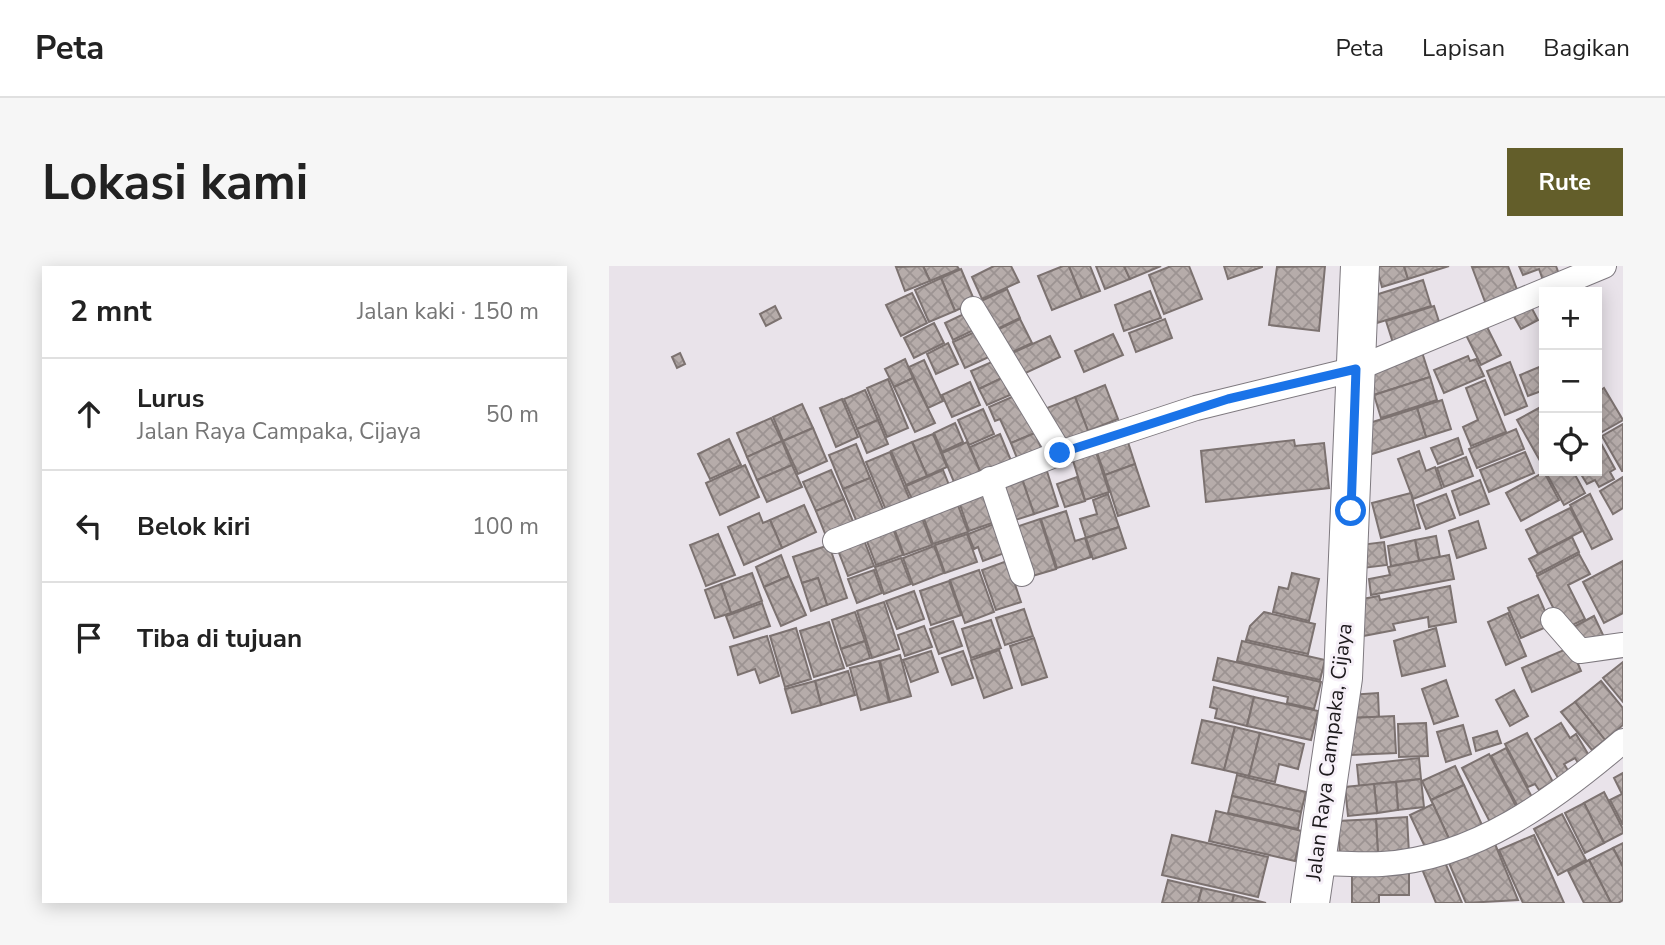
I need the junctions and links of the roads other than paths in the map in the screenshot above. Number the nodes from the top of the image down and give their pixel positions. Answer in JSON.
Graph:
{"nodes":[{"id":1,"x":1360,"y":266,"type":"edge"},
{"id":2,"x":1604,"y":266,"type":"edge"},
{"id":3,"x":973,"y":309,"type":"dead end"},
{"id":4,"x":1356,"y":369,"type":"junction"},
{"id":5,"x":1060,"y":453,"type":"junction"},
{"id":6,"x":990,"y":479,"type":"junction"},
{"id":7,"x":835,"y":541,"type":"dead end"},
{"id":8,"x":1021,"y":574,"type":"dead end"},
{"id":9,"x":1553,"y":620,"type":"dead end"},
{"id":10,"x":1623,"y":646,"type":"edge"},
{"id":11,"x":1623,"y":741,"type":"edge"},
{"id":12,"x":1317,"y":863,"type":"junction"},
{"id":13,"x":1310,"y":903,"type":"edge"}],
"edges":[{"from":1,"to":4,"type":"main road","name":"Jalan Raya Campaka, Cijaya"},
{"from":2,"to":4,"type":"street"},
{"from":3,"to":5,"type":"street"},
{"from":4,"to":5,"type":"street"},
{"from":4,"to":12,"type":"main road","name":"Jalan Raya Campaka, Cijaya"},
{"from":5,"to":6,"type":"street"},
{"from":6,"to":7,"type":"street"},
{"from":6,"to":8,"type":"street"},
{"from":9,"to":10,"type":"street"},
{"from":11,"to":12,"type":"street"},
{"from":12,"to":13,"type":"main road","name":"Jalan Raya Campaka, Cijaya"}]}
